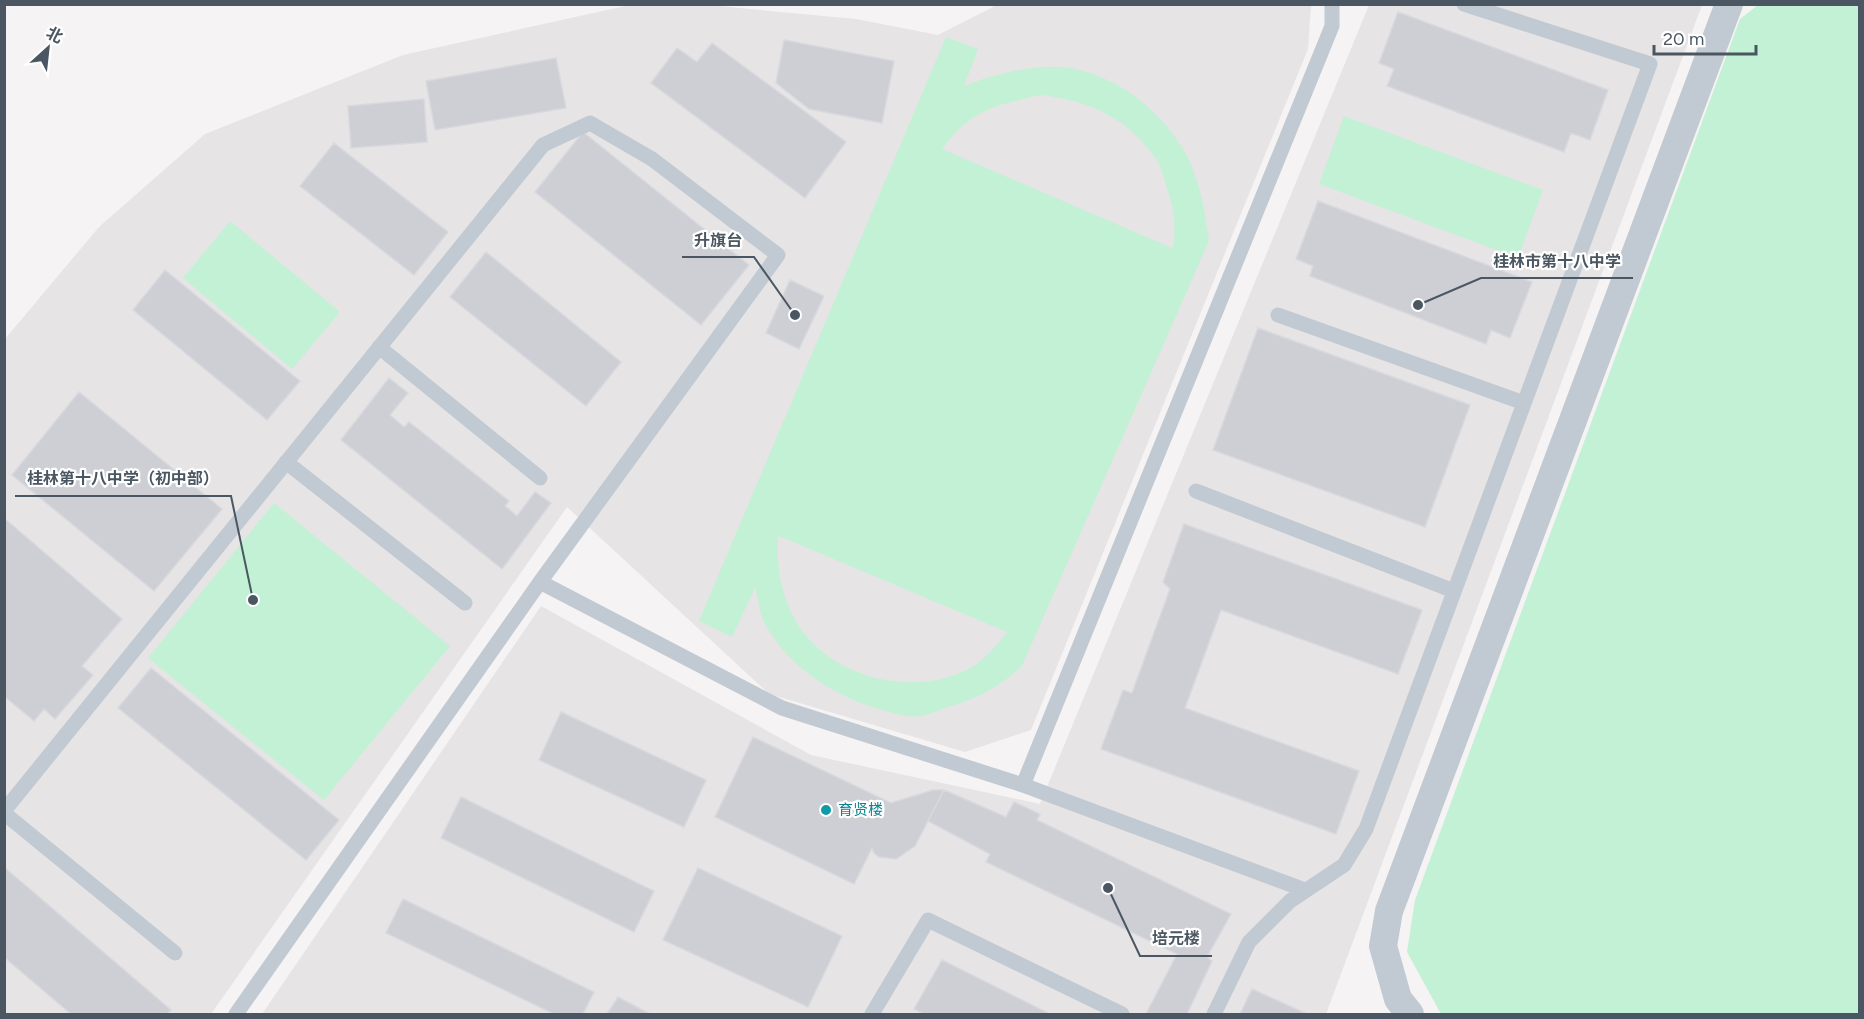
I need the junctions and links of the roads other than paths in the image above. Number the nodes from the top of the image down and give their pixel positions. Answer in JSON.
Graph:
{"nodes":[{"id":1,"x":1332,"y":4,"type":"edge"},
{"id":2,"x":1464,"y":4,"type":"edge"},
{"id":3,"x":1729,"y":4,"type":"edge"},
{"id":4,"x":1278,"y":315,"type":"dead end"},
{"id":5,"x":379,"y":347,"type":"junction"},
{"id":6,"x":1524,"y":403,"type":"junction"},
{"id":7,"x":286,"y":462,"type":"junction"},
{"id":8,"x":540,"y":478,"type":"dead end"},
{"id":9,"x":1196,"y":491,"type":"dead end"},
{"id":10,"x":540,"y":582,"type":"junction"},
{"id":11,"x":1454,"y":591,"type":"junction"},
{"id":12,"x":465,"y":603,"type":"dead end"},
{"id":13,"x":1023,"y":785,"type":"junction"},
{"id":14,"x":4,"y":812,"type":"edge"},
{"id":15,"x":1305,"y":890,"type":"junction"},
{"id":16,"x":175,"y":953,"type":"dead end"},
{"id":17,"x":236,"y":1014,"type":"edge"},
{"id":18,"x":872,"y":1014,"type":"edge"},
{"id":19,"x":1122,"y":1014,"type":"edge"},
{"id":20,"x":1214,"y":1014,"type":"edge"},
{"id":21,"x":1410,"y":1014,"type":"edge"}],
"edges":[{"from":1,"to":13,"type":"lane"},
{"from":2,"to":6,"type":"lane"},
{"from":3,"to":21,"type":"street"},
{"from":4,"to":6,"type":"lane"},
{"from":5,"to":7,"type":"lane"},
{"from":5,"to":8,"type":"lane"},
{"from":5,"to":10,"type":"lane"},
{"from":6,"to":11,"type":"lane"},
{"from":7,"to":12,"type":"lane"},
{"from":7,"to":14,"type":"lane"},
{"from":9,"to":11,"type":"lane"},
{"from":10,"to":13,"type":"lane"},
{"from":10,"to":17,"type":"lane"},
{"from":11,"to":15,"type":"lane"},
{"from":13,"to":15,"type":"lane"},
{"from":14,"to":16,"type":"lane"},
{"from":15,"to":20,"type":"lane"},
{"from":18,"to":19,"type":"lane"}]}
